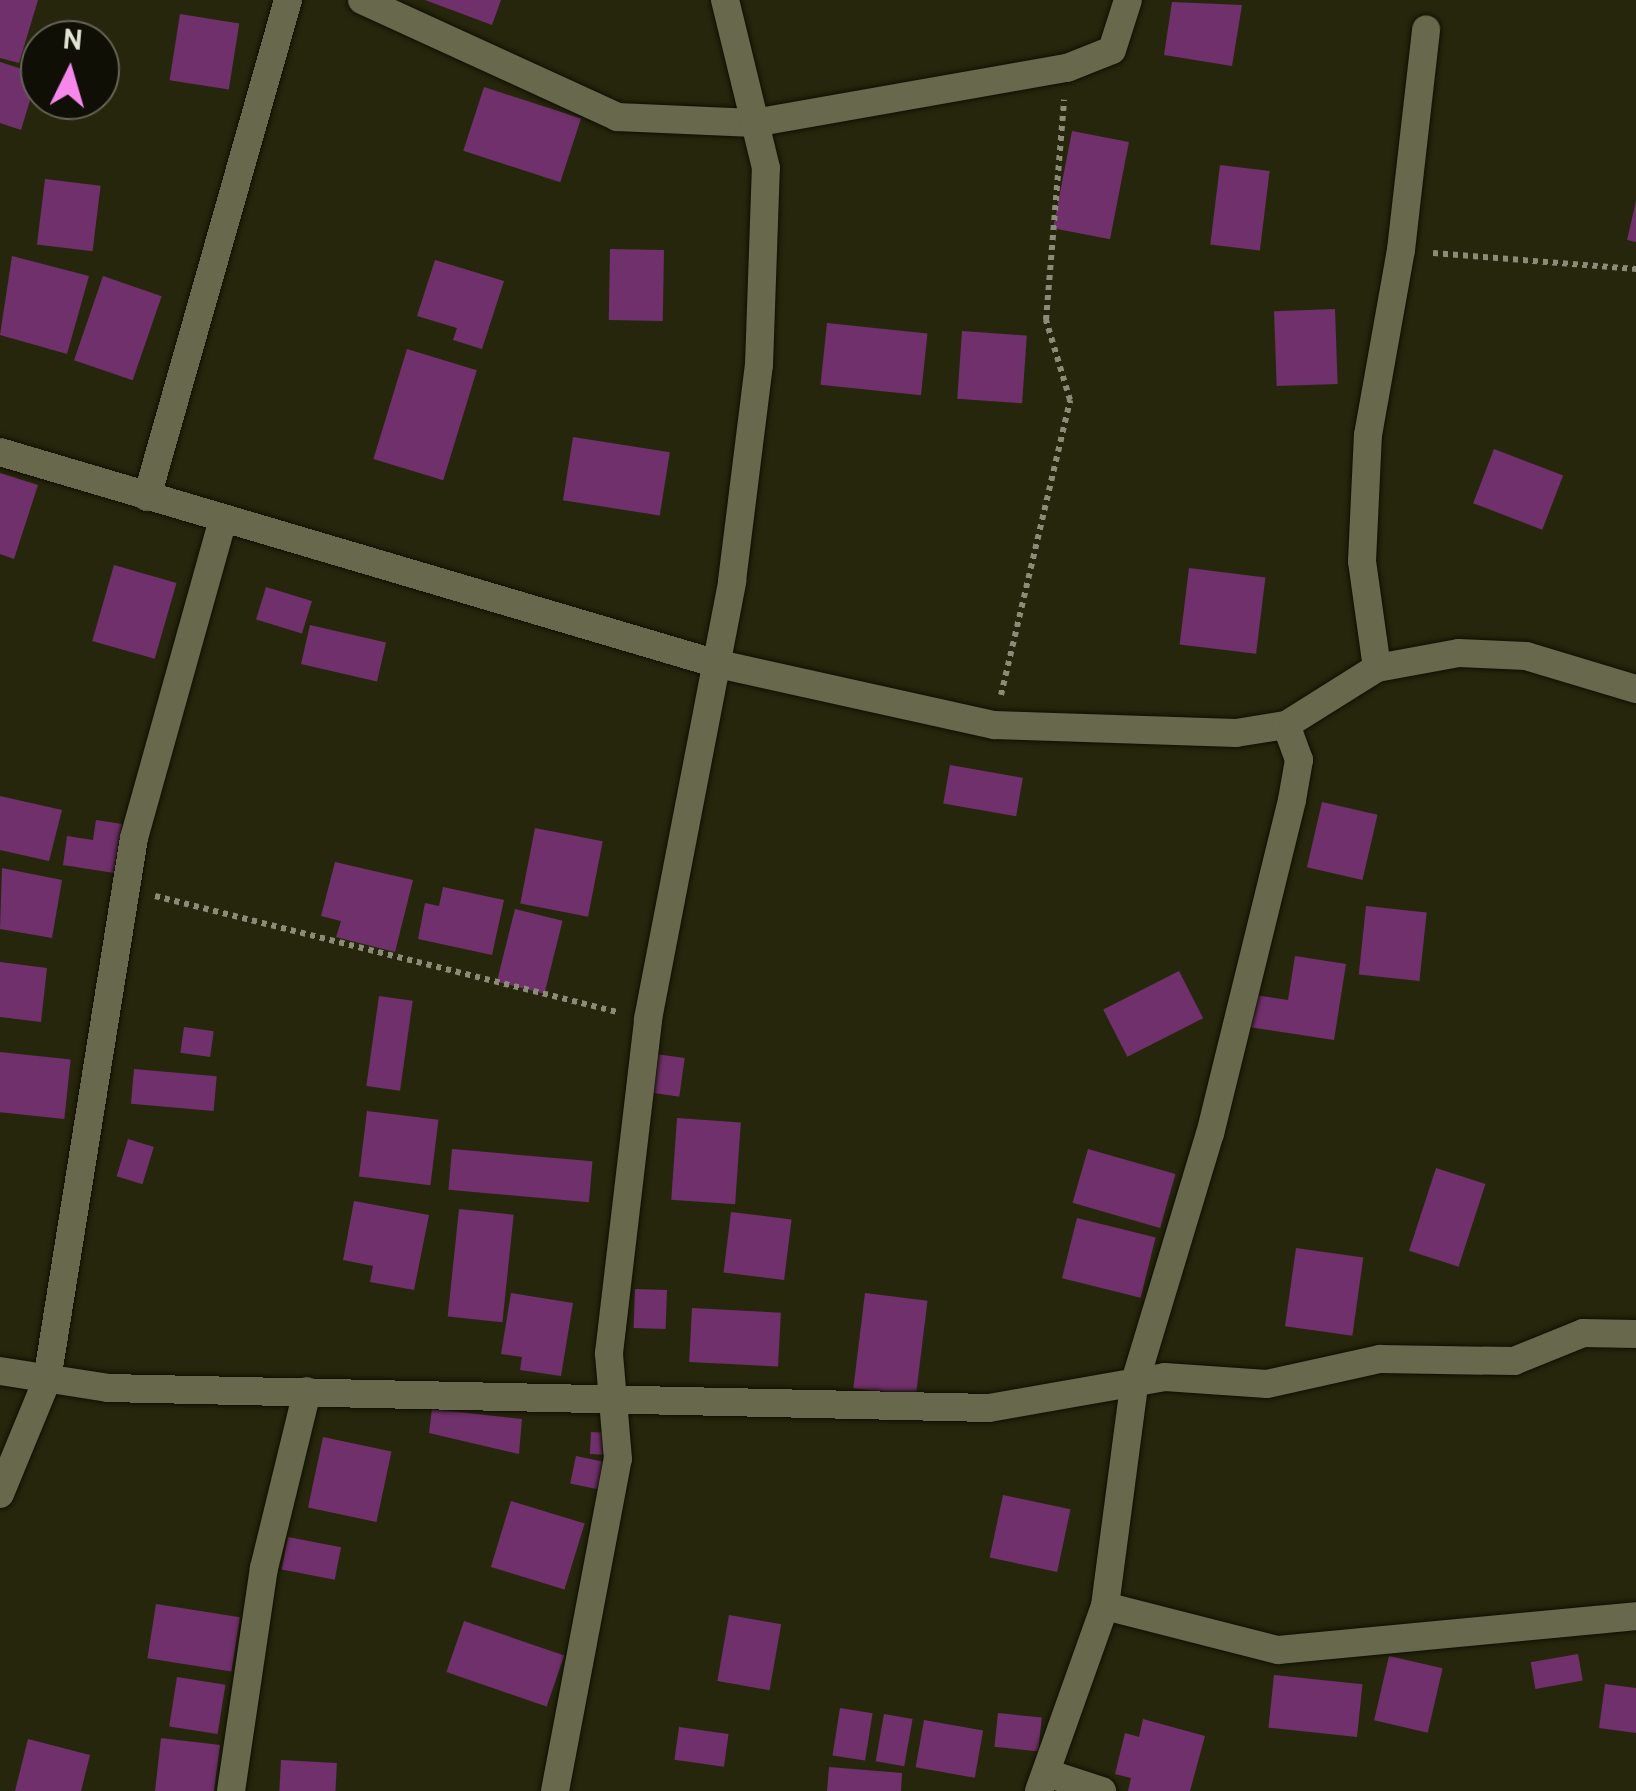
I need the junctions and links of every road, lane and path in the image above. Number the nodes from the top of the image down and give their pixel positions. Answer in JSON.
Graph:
{"nodes":[{"id":1,"x":288,"y":0,"type":"edge"},
{"id":2,"x":362,"y":0,"type":"edge"},
{"id":3,"x":725,"y":0,"type":"edge"},
{"id":4,"x":1128,"y":0,"type":"edge"},
{"id":5,"x":1426,"y":29,"type":"dead end"},
{"id":6,"x":1068,"y":68,"type":"junction"},
{"id":7,"x":754,"y":123,"type":"junction"},
{"id":8,"x":1402,"y":250,"type":"junction"},
{"id":9,"x":1636,"y":270,"type":"edge"},
{"id":10,"x":0,"y":452,"type":"edge"},
{"id":11,"x":147,"y":497,"type":"junction"},
{"id":12,"x":224,"y":519,"type":"junction"},
{"id":13,"x":714,"y":662,"type":"junction"},
{"id":14,"x":1377,"y":668,"type":"junction"},
{"id":15,"x":1636,"y":689,"type":"edge"},
{"id":16,"x":994,"y":725,"type":"junction"},
{"id":17,"x":1286,"y":725,"type":"junction"},
{"id":18,"x":124,"y":888,"type":"junction"},
{"id":19,"x":648,"y":1019,"type":"junction"},
{"id":20,"x":1636,"y":1334,"type":"edge"},
{"id":21,"x":0,"y":1371,"type":"edge"},
{"id":22,"x":46,"y":1380,"type":"junction"},
{"id":23,"x":1134,"y":1384,"type":"junction"},
{"id":24,"x":307,"y":1392,"type":"junction"},
{"id":25,"x":606,"y":1397,"type":"junction"},
{"id":26,"x":0,"y":1494,"type":"edge"},
{"id":27,"x":1105,"y":1606,"type":"junction"},
{"id":28,"x":1636,"y":1616,"type":"edge"},
{"id":29,"x":1043,"y":1782,"type":"edge"},
{"id":30,"x":231,"y":1791,"type":"edge"},
{"id":31,"x":555,"y":1791,"type":"edge"},
{"id":32,"x":1102,"y":1791,"type":"edge"}],
"edges":[{"from":1,"to":11,"type":"street"},
{"from":2,"to":7,"type":"street"},
{"from":3,"to":7,"type":"street"},
{"from":4,"to":6,"type":"street"},
{"from":5,"to":8,"type":"street"},
{"from":6,"to":7,"type":"street"},
{"from":6,"to":16,"type":"path"},
{"from":7,"to":13,"type":"street"},
{"from":8,"to":9,"type":"path"},
{"from":8,"to":14,"type":"street"},
{"from":10,"to":11,"type":"street"},
{"from":11,"to":12,"type":"street"},
{"from":12,"to":13,"type":"street"},
{"from":12,"to":18,"type":"street"},
{"from":13,"to":16,"type":"street"},
{"from":13,"to":19,"type":"street"},
{"from":14,"to":15,"type":"street"},
{"from":14,"to":17,"type":"street"},
{"from":16,"to":17,"type":"street"},
{"from":17,"to":23,"type":"street"},
{"from":18,"to":19,"type":"path"},
{"from":18,"to":22,"type":"street"},
{"from":19,"to":25,"type":"street"},
{"from":20,"to":23,"type":"street"},
{"from":21,"to":22,"type":"street"},
{"from":22,"to":24,"type":"street"},
{"from":22,"to":26,"type":"street"},
{"from":23,"to":25,"type":"street"},
{"from":23,"to":27,"type":"street"},
{"from":24,"to":25,"type":"street"},
{"from":24,"to":30,"type":"street"},
{"from":25,"to":31,"type":"street"},
{"from":27,"to":28,"type":"street"},
{"from":27,"to":29,"type":"street"},
{"from":29,"to":32,"type":"street"}]}
